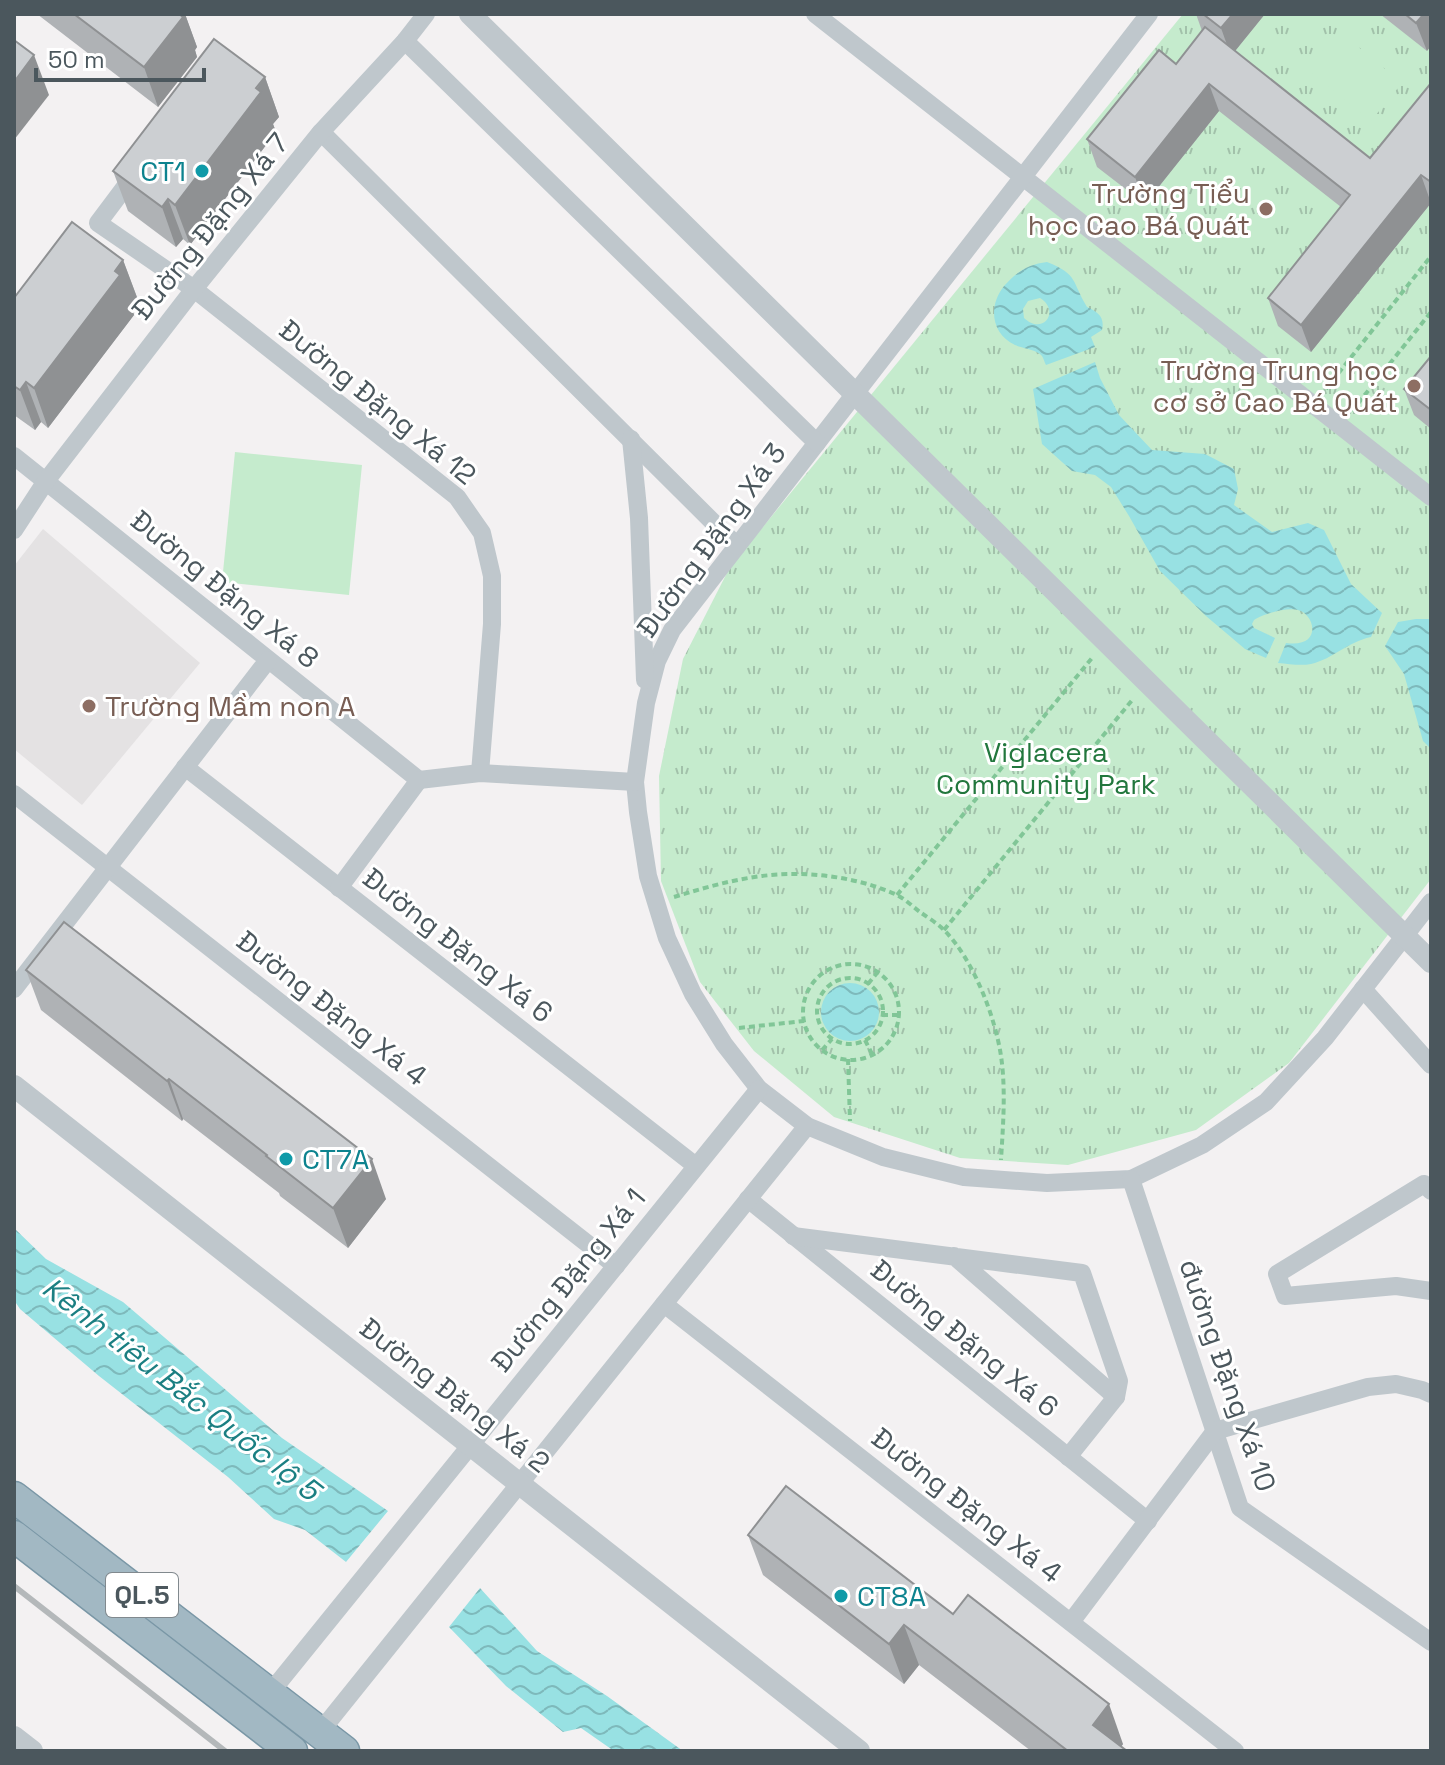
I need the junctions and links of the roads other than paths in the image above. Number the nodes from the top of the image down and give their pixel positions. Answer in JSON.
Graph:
{"nodes":[{"id":1,"x":426,"y":14,"type":"edge"},
{"id":2,"x":470,"y":14,"type":"edge"},
{"id":3,"x":815,"y":14,"type":"edge"},
{"id":4,"x":1149,"y":14,"type":"edge"},
{"id":5,"x":405,"y":41,"type":"junction"},
{"id":6,"x":321,"y":132,"type":"junction"},
{"id":7,"x":148,"y":157,"type":"edge"},
{"id":8,"x":1023,"y":177,"type":"junction"},
{"id":9,"x":194,"y":289,"type":"junction"},
{"id":10,"x":856,"y":393,"type":"junction"},
{"id":11,"x":631,"y":439,"type":"junction"},
{"id":12,"x":817,"y":443,"type":"junction"},
{"id":13,"x":14,"y":456,"type":"edge"},
{"id":14,"x":46,"y":481,"type":"junction"},
{"id":15,"x":1431,"y":497,"type":"edge"},
{"id":16,"x":14,"y":530,"type":"edge"},
{"id":17,"x":737,"y":546,"type":"junction"},
{"id":18,"x":268,"y":660,"type":"junction"},
{"id":19,"x":646,"y":703,"type":"junction"},
{"id":20,"x":185,"y":767,"type":"junction"},
{"id":21,"x":480,"y":773,"type":"junction"},
{"id":22,"x":419,"y":780,"type":"junction"},
{"id":23,"x":635,"y":782,"type":"junction"},
{"id":24,"x":14,"y":794,"type":"edge"},
{"id":25,"x":107,"y":867,"type":"junction"},
{"id":26,"x":339,"y":888,"type":"junction"},
{"id":27,"x":1431,"y":902,"type":"edge"},
{"id":28,"x":1405,"y":936,"type":"junction"},
{"id":29,"x":1431,"y":962,"type":"edge"},
{"id":30,"x":14,"y":989,"type":"edge"},
{"id":31,"x":1363,"y":989,"type":"junction"},
{"id":32,"x":1431,"y":1065,"type":"edge"},
{"id":33,"x":14,"y":1086,"type":"edge"},
{"id":34,"x":759,"y":1089,"type":"junction"},
{"id":35,"x":807,"y":1126,"type":"junction"},
{"id":36,"x":696,"y":1166,"type":"junction"},
{"id":37,"x":1131,"y":1179,"type":"junction"},
{"id":38,"x":1429,"y":1184,"type":"edge"},
{"id":39,"x":748,"y":1199,"type":"junction"},
{"id":40,"x":793,"y":1236,"type":"junction"},
{"id":41,"x":954,"y":1256,"type":"junction"},
{"id":42,"x":616,"y":1266,"type":"junction"},
{"id":43,"x":1431,"y":1291,"type":"edge"},
{"id":44,"x":664,"y":1304,"type":"junction"},
{"id":45,"x":1431,"y":1394,"type":"edge"},
{"id":46,"x":1116,"y":1397,"type":"junction"},
{"id":47,"x":1215,"y":1431,"type":"junction"},
{"id":48,"x":471,"y":1445,"type":"junction"},
{"id":49,"x":1068,"y":1457,"type":"junction"},
{"id":50,"x":519,"y":1484,"type":"junction"},
{"id":51,"x":14,"y":1497,"type":"edge"},
{"id":52,"x":1148,"y":1521,"type":"junction"},
{"id":53,"x":14,"y":1536,"type":"edge"},
{"id":54,"x":1071,"y":1622,"type":"junction"},
{"id":55,"x":1431,"y":1642,"type":"edge"},
{"id":56,"x":270,"y":1693,"type":"junction"},
{"id":57,"x":250,"y":1718,"type":"junction"},
{"id":58,"x":14,"y":1737,"type":"edge"},
{"id":59,"x":312,"y":1742,"type":"edge"},
{"id":60,"x":32,"y":1751,"type":"edge"},
{"id":61,"x":292,"y":1751,"type":"edge"},
{"id":62,"x":344,"y":1751,"type":"edge"},
{"id":63,"x":859,"y":1751,"type":"edge"},
{"id":64,"x":1235,"y":1751,"type":"edge"}],
"edges":[{"from":1,"to":5,"type":"street","name":"Đường Đặng Xá 7"},
{"from":2,"to":10,"type":"street"},
{"from":3,"to":8,"type":"street"},
{"from":4,"to":8,"type":"street","name":"Đường Đặng Xá 3"},
{"from":5,"to":6,"type":"street","name":"Đường Đặng Xá 7"},
{"from":5,"to":12,"type":"street"},
{"from":6,"to":9,"type":"street","name":"Đường Đặng Xá 7"},
{"from":6,"to":11,"type":"street"},
{"from":7,"to":9,"type":"street","name":"Đường Đặng Xá 12"},
{"from":8,"to":10,"type":"street","name":"Đường Đặng Xá 3"},
{"from":8,"to":15,"type":"street"},
{"from":9,"to":14,"type":"street","name":"Đường Đặng Xá 7"},
{"from":9,"to":21,"type":"street","name":"Đường Đặng Xá 12"},
{"from":10,"to":12,"type":"street","name":"Đường Đặng Xá 3"},
{"from":10,"to":28,"type":"street"},
{"from":11,"to":17,"type":"street"},
{"from":11,"to":19,"type":"street"},
{"from":12,"to":17,"type":"street","name":"Đường Đặng Xá 3"},
{"from":13,"to":14,"type":"street","name":"Đường Đặng Xá 8"},
{"from":14,"to":16,"type":"street"},
{"from":14,"to":18,"type":"street","name":"Đường Đặng Xá 8"},
{"from":17,"to":19,"type":"street","name":"Đường Đặng Xá 3"},
{"from":18,"to":20,"type":"street"},
{"from":18,"to":22,"type":"street","name":"Đường Đặng Xá 8"},
{"from":19,"to":23,"type":"street","name":"Đường Đặng Xá 3"},
{"from":20,"to":25,"type":"street"},
{"from":20,"to":26,"type":"street","name":"Đường Đặng Xá 6"},
{"from":21,"to":22,"type":"street"},
{"from":21,"to":23,"type":"street"},
{"from":22,"to":26,"type":"street"},
{"from":23,"to":34,"type":"street","name":"Đường Đặng Xá 3"},
{"from":24,"to":25,"type":"street","name":"Đường Đặng Xá 4"},
{"from":25,"to":30,"type":"street"},
{"from":25,"to":42,"type":"street","name":"Đường Đặng Xá 4"},
{"from":26,"to":36,"type":"street","name":"Đường Đặng Xá 6"},
{"from":27,"to":28,"type":"street","name":"Đường Đặng Xá 3"},
{"from":28,"to":29,"type":"street"},
{"from":28,"to":31,"type":"street","name":"Đường Đặng Xá 3"},
{"from":31,"to":32,"type":"street"},
{"from":31,"to":37,"type":"street","name":"Đường Đặng Xá 3"},
{"from":33,"to":48,"type":"street","name":"Đường Đặng Xá 2"},
{"from":34,"to":35,"type":"street","name":"Đường Đặng Xá 3"},
{"from":34,"to":36,"type":"street","name":"Đường Đặng Xá 1"},
{"from":35,"to":37,"type":"street","name":"Đường Đặng Xá 3"},
{"from":35,"to":39,"type":"street"},
{"from":36,"to":42,"type":"street","name":"Đường Đặng Xá 1"},
{"from":37,"to":47,"type":"street","name":"đường Đặng Xá 10"},
{"from":38,"to":43,"type":"street"},
{"from":39,"to":40,"type":"street","name":"Đường Đặng Xá 6"},
{"from":39,"to":44,"type":"street"},
{"from":40,"to":41,"type":"street"},
{"from":40,"to":49,"type":"street","name":"Đường Đặng Xá 6"},
{"from":41,"to":46,"type":"street"},
{"from":41,"to":46,"type":"street"},
{"from":42,"to":48,"type":"street","name":"Đường Đặng Xá 1"},
{"from":44,"to":50,"type":"street"},
{"from":44,"to":54,"type":"street","name":"Đường Đặng Xá 4"},
{"from":45,"to":47,"type":"street"},
{"from":46,"to":49,"type":"street"},
{"from":47,"to":52,"type":"street"},
{"from":47,"to":55,"type":"street","name":"đường Đặng Xá 10"},
{"from":48,"to":50,"type":"street","name":"Đường Đặng Xá 2"},
{"from":48,"to":56,"type":"street","name":"Đường Đặng Xá 1"},
{"from":49,"to":52,"type":"street","name":"Đường Đặng Xá 6"},
{"from":50,"to":59,"type":"street"},
{"from":50,"to":63,"type":"street","name":"Đường Đặng Xá 2"},
{"from":51,"to":56,"type":"highway","number":"QL.5"},
{"from":52,"to":54,"type":"street"},
{"from":53,"to":57,"type":"highway","number":"QL.5"},
{"from":54,"to":64,"type":"street","name":"Đường Đặng Xá 4"},
{"from":56,"to":57,"type":"highway"},
{"from":56,"to":59,"type":"highway","number":"QL.5"},
{"from":57,"to":61,"type":"highway","number":"QL.5"},
{"from":58,"to":60,"type":"street"},
{"from":59,"to":62,"type":"highway","number":"QL.5"}]}
